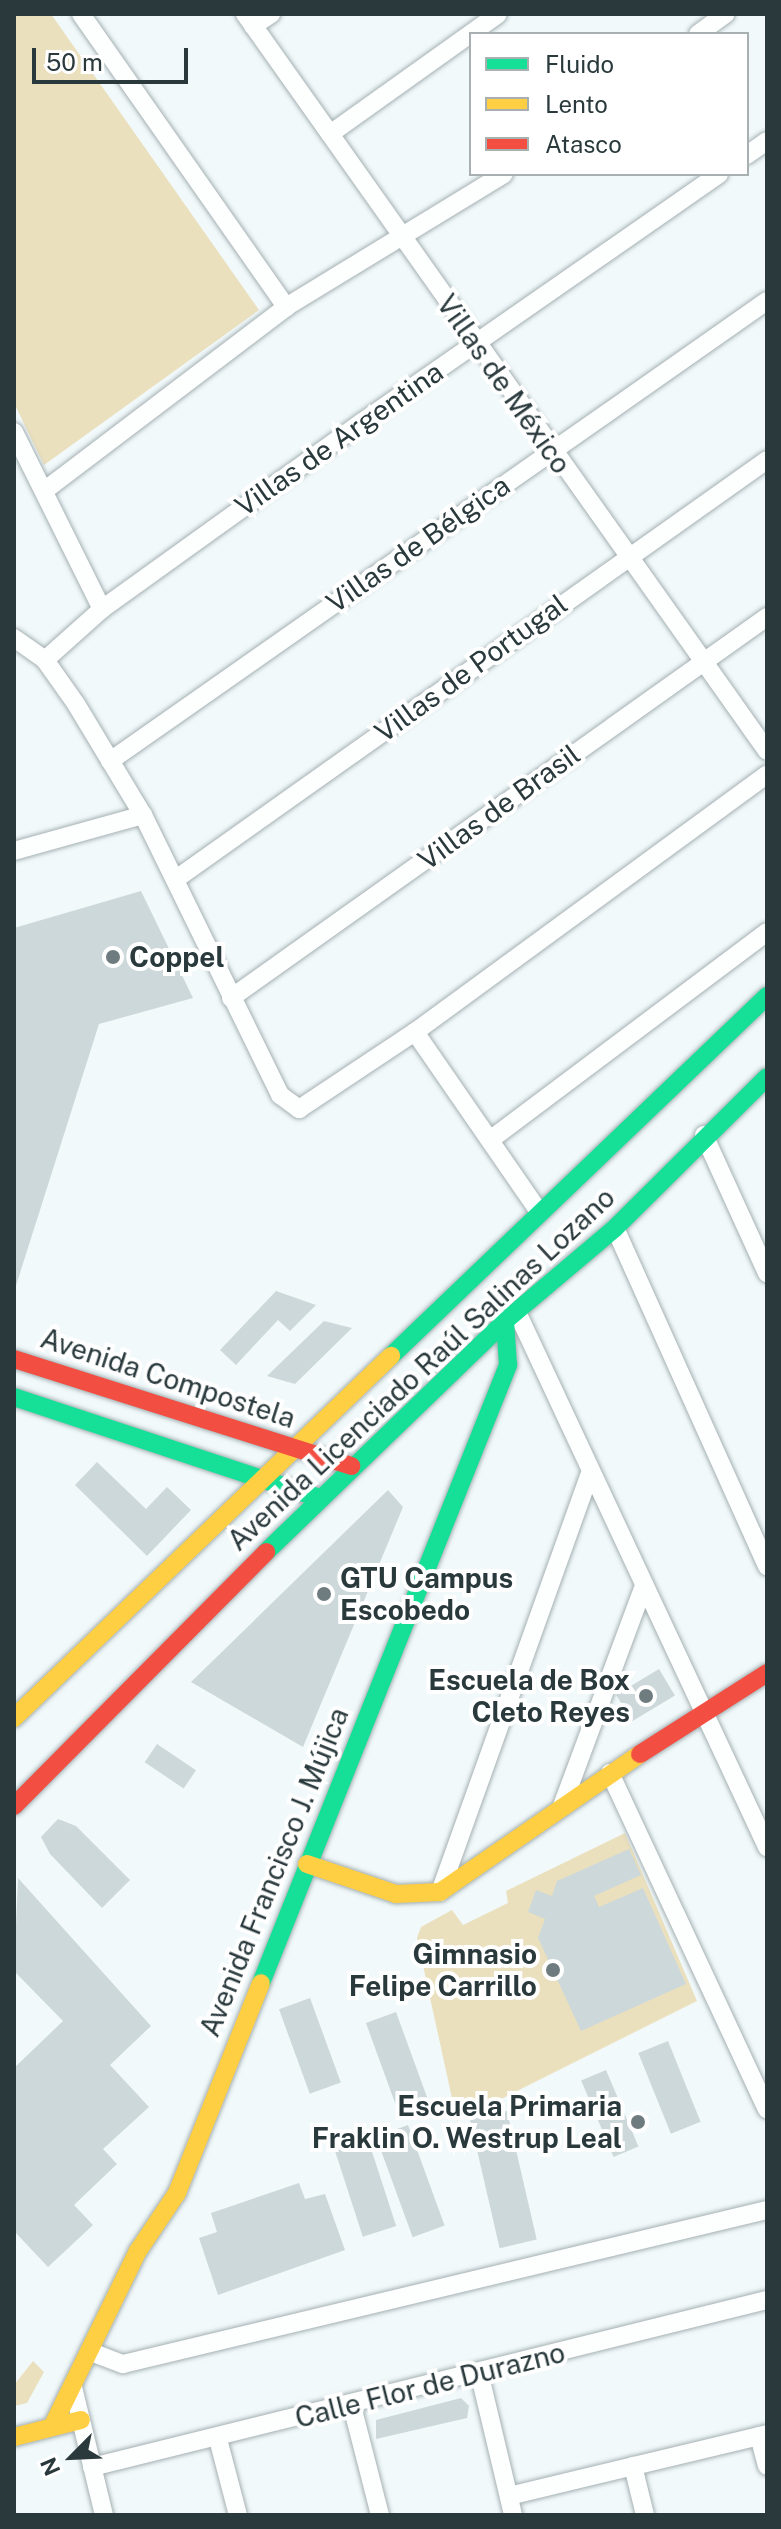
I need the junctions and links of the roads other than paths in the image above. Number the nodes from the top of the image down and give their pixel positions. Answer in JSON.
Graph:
{"nodes":[{"id":1,"x":81,"y":14,"type":"edge"},
{"id":2,"x":271,"y":14,"type":"edge"},
{"id":3,"x":498,"y":14,"type":"edge"},
{"id":4,"x":726,"y":14,"type":"edge"},
{"id":5,"x":249,"y":20,"type":"edge"},
{"id":6,"x":473,"y":32,"type":"edge"},
{"id":7,"x":701,"y":32,"type":"edge"},
{"id":8,"x":469,"y":35,"type":"edge"},
{"id":9,"x":330,"y":134,"type":"junction"},
{"id":10,"x":767,"y":141,"type":"edge"},
{"id":11,"x":749,"y":154,"type":"edge"},
{"id":12,"x":501,"y":176,"type":"edge"},
{"id":13,"x":716,"y":176,"type":"edge"},
{"id":14,"x":402,"y":239,"type":"junction"},
{"id":15,"x":767,"y":301,"type":"edge"},
{"id":16,"x":286,"y":307,"type":"junction"},
{"id":17,"x":475,"y":344,"type":"junction"},
{"id":18,"x":14,"y":432,"type":"edge"},
{"id":19,"x":553,"y":451,"type":"junction"},
{"id":20,"x":767,"y":460,"type":"edge"},
{"id":21,"x":44,"y":491,"type":"junction"},
{"id":22,"x":626,"y":557,"type":"junction"},
{"id":23,"x":102,"y":609,"type":"junction"},
{"id":24,"x":767,"y":617,"type":"edge"},
{"id":25,"x":14,"y":638,"type":"edge"},
{"id":26,"x":45,"y":660,"type":"junction"},
{"id":27,"x":702,"y":661,"type":"junction"},
{"id":28,"x":767,"y":751,"type":"edge"},
{"id":29,"x":110,"y":761,"type":"junction"},
{"id":30,"x":767,"y":774,"type":"edge"},
{"id":31,"x":143,"y":815,"type":"junction"},
{"id":32,"x":14,"y":851,"type":"edge"},
{"id":33,"x":176,"y":879,"type":"junction"},
{"id":34,"x":767,"y":932,"type":"edge"},
{"id":35,"x":767,"y":996,"type":"edge"},
{"id":36,"x":231,"y":998,"type":"junction"},
{"id":37,"x":415,"y":1032,"type":"junction"},
{"id":38,"x":767,"y":1077,"type":"edge"},
{"id":39,"x":704,"y":1135,"type":"junction"},
{"id":40,"x":490,"y":1140,"type":"junction"},
{"id":41,"x":539,"y":1212,"type":"junction"},
{"id":42,"x":615,"y":1228,"type":"junction"},
{"id":43,"x":767,"y":1273,"type":"edge"},
{"id":44,"x":511,"y":1317,"type":"junction"},
{"id":45,"x":14,"y":1359,"type":"edge"},
{"id":46,"x":14,"y":1397,"type":"edge"},
{"id":47,"x":295,"y":1447,"type":"junction"},
{"id":48,"x":351,"y":1466,"type":"junction"},
{"id":49,"x":591,"y":1471,"type":"junction"},
{"id":50,"x":263,"y":1476,"type":"junction"},
{"id":51,"x":319,"y":1498,"type":"junction"},
{"id":52,"x":767,"y":1566,"type":"edge"},
{"id":53,"x":644,"y":1585,"type":"junction"},
{"id":54,"x":767,"y":1673,"type":"edge"},
{"id":55,"x":704,"y":1714,"type":"junction"},
{"id":56,"x":14,"y":1718,"type":"edge"},
{"id":57,"x":610,"y":1773,"type":"junction"},
{"id":58,"x":14,"y":1806,"type":"edge"},
{"id":59,"x":562,"y":1806,"type":"junction"},
{"id":60,"x":767,"y":1847,"type":"edge"},
{"id":61,"x":307,"y":1864,"type":"junction"},
{"id":62,"x":440,"y":1892,"type":"junction"},
{"id":63,"x":767,"y":2109,"type":"edge"},
{"id":64,"x":767,"y":2210,"type":"edge"},
{"id":65,"x":767,"y":2300,"type":"edge"},
{"id":66,"x":91,"y":2352,"type":"junction"},
{"id":67,"x":479,"y":2372,"type":"junction"},
{"id":68,"x":73,"y":2387,"type":"junction"},
{"id":69,"x":352,"y":2406,"type":"junction"},
{"id":70,"x":81,"y":2420,"type":"junction"},
{"id":71,"x":52,"y":2427,"type":"junction"},
{"id":72,"x":763,"y":2435,"type":"edge"},
{"id":73,"x":14,"y":2437,"type":"edge"},
{"id":74,"x":218,"y":2439,"type":"junction"},
{"id":75,"x":633,"y":2466,"type":"junction"},
{"id":76,"x":767,"y":2466,"type":"edge"},
{"id":77,"x":92,"y":2467,"type":"junction"},
{"id":78,"x":511,"y":2506,"type":"edge"},
{"id":79,"x":104,"y":2515,"type":"edge"},
{"id":80,"x":238,"y":2515,"type":"edge"},
{"id":81,"x":380,"y":2515,"type":"edge"},
{"id":82,"x":645,"y":2515,"type":"edge"}],
"edges":[{"from":1,"to":16,"type":"street"},
{"from":2,"to":5,"type":"street"},
{"from":3,"to":6,"type":"street"},
{"from":4,"to":7,"type":"street"},
{"from":5,"to":9,"type":"street","name":"Villas de México"},
{"from":8,"to":9,"type":"street"},
{"from":9,"to":14,"type":"street","name":"Villas de México"},
{"from":10,"to":11,"type":"street"},
{"from":12,"to":14,"type":"street"},
{"from":13,"to":17,"type":"street","name":"Villas de Argentina"},
{"from":14,"to":16,"type":"street"},
{"from":14,"to":17,"type":"street","name":"Villas de México"},
{"from":15,"to":19,"type":"street","name":"Villas de Bélgica"},
{"from":16,"to":21,"type":"street"},
{"from":17,"to":19,"type":"street","name":"Villas de México"},
{"from":17,"to":23,"type":"street","name":"Villas de Argentina"},
{"from":18,"to":21,"type":"street"},
{"from":19,"to":22,"type":"street","name":"Villas de México"},
{"from":19,"to":29,"type":"street","name":"Villas de Bélgica"},
{"from":20,"to":22,"type":"street","name":"Villas de Portugal"},
{"from":21,"to":23,"type":"street"},
{"from":22,"to":27,"type":"street","name":"Villas de México"},
{"from":22,"to":33,"type":"street","name":"Villas de Portugal"},
{"from":23,"to":26,"type":"street","name":"Villas de Argentina"},
{"from":24,"to":27,"type":"street","name":"Villas de Brasil"},
{"from":25,"to":26,"type":"street"},
{"from":26,"to":29,"type":"street"},
{"from":27,"to":28,"type":"street","name":"Villas de México"},
{"from":27,"to":36,"type":"street","name":"Villas de Brasil"},
{"from":29,"to":31,"type":"street"},
{"from":30,"to":37,"type":"street"},
{"from":31,"to":32,"type":"street"},
{"from":31,"to":33,"type":"street"},
{"from":33,"to":36,"type":"street"},
{"from":34,"to":40,"type":"street"},
{"from":35,"to":41,"type":"street","name":"Avenida Licenciado Raúl Salinas Lozano"},
{"from":36,"to":37,"type":"street"},
{"from":37,"to":40,"type":"street"},
{"from":38,"to":39,"type":"street","name":"Avenida Licenciado Raúl Salinas Lozano"},
{"from":39,"to":42,"type":"street","name":"Avenida Licenciado Raúl Salinas Lozano"},
{"from":39,"to":43,"type":"street"},
{"from":40,"to":41,"type":"street"},
{"from":41,"to":47,"type":"street","name":"Avenida Licenciado Raúl Salinas Lozano"},
{"from":42,"to":44,"type":"street","name":"Avenida Licenciado Raúl Salinas Lozano"},
{"from":42,"to":52,"type":"street"},
{"from":44,"to":48,"type":"street","name":"Avenida Licenciado Raúl Salinas Lozano"},
{"from":44,"to":49,"type":"street"},
{"from":44,"to":61,"type":"street","name":"Avenida Francisco J. Mújica"},
{"from":45,"to":47,"type":"street","name":"Avenida Compostela"},
{"from":46,"to":50,"type":"street"},
{"from":47,"to":48,"type":"street","name":"Avenida Compostela"},
{"from":47,"to":50,"type":"street","name":"Avenida Licenciado Raúl Salinas Lozano"},
{"from":48,"to":51,"type":"street","name":"Avenida Licenciado Raúl Salinas Lozano"},
{"from":49,"to":53,"type":"street"},
{"from":49,"to":62,"type":"street"},
{"from":50,"to":51,"type":"street"},
{"from":50,"to":56,"type":"street","name":"Avenida Licenciado Raúl Salinas Lozano"},
{"from":51,"to":58,"type":"street","name":"Avenida Licenciado Raúl Salinas Lozano"},
{"from":53,"to":55,"type":"street"},
{"from":53,"to":59,"type":"street"},
{"from":54,"to":55,"type":"street"},
{"from":55,"to":57,"type":"street"},
{"from":55,"to":60,"type":"street"},
{"from":57,"to":59,"type":"street"},
{"from":57,"to":63,"type":"street"},
{"from":59,"to":62,"type":"street"},
{"from":61,"to":62,"type":"street"},
{"from":61,"to":66,"type":"street","name":"Avenida Francisco J. Mújica"},
{"from":64,"to":66,"type":"street"},
{"from":65,"to":67,"type":"street","name":"Calle Flor de Durazno"},
{"from":66,"to":68,"type":"street","name":"Avenida Francisco J. Mújica"},
{"from":67,"to":69,"type":"street","name":"Calle Flor de Durazno"},
{"from":67,"to":78,"type":"street"},
{"from":68,"to":70,"type":"street"},
{"from":68,"to":71,"type":"street","name":"Avenida Francisco J. Mújica"},
{"from":69,"to":74,"type":"street","name":"Calle Flor de Durazno"},
{"from":69,"to":81,"type":"street"},
{"from":70,"to":71,"type":"street"},
{"from":70,"to":77,"type":"street"},
{"from":71,"to":73,"type":"street"},
{"from":72,"to":75,"type":"street"},
{"from":72,"to":76,"type":"street"},
{"from":74,"to":77,"type":"street","name":"Calle Flor de Durazno"},
{"from":74,"to":80,"type":"street"},
{"from":75,"to":78,"type":"street"},
{"from":75,"to":82,"type":"street"},
{"from":77,"to":79,"type":"street"}]}
